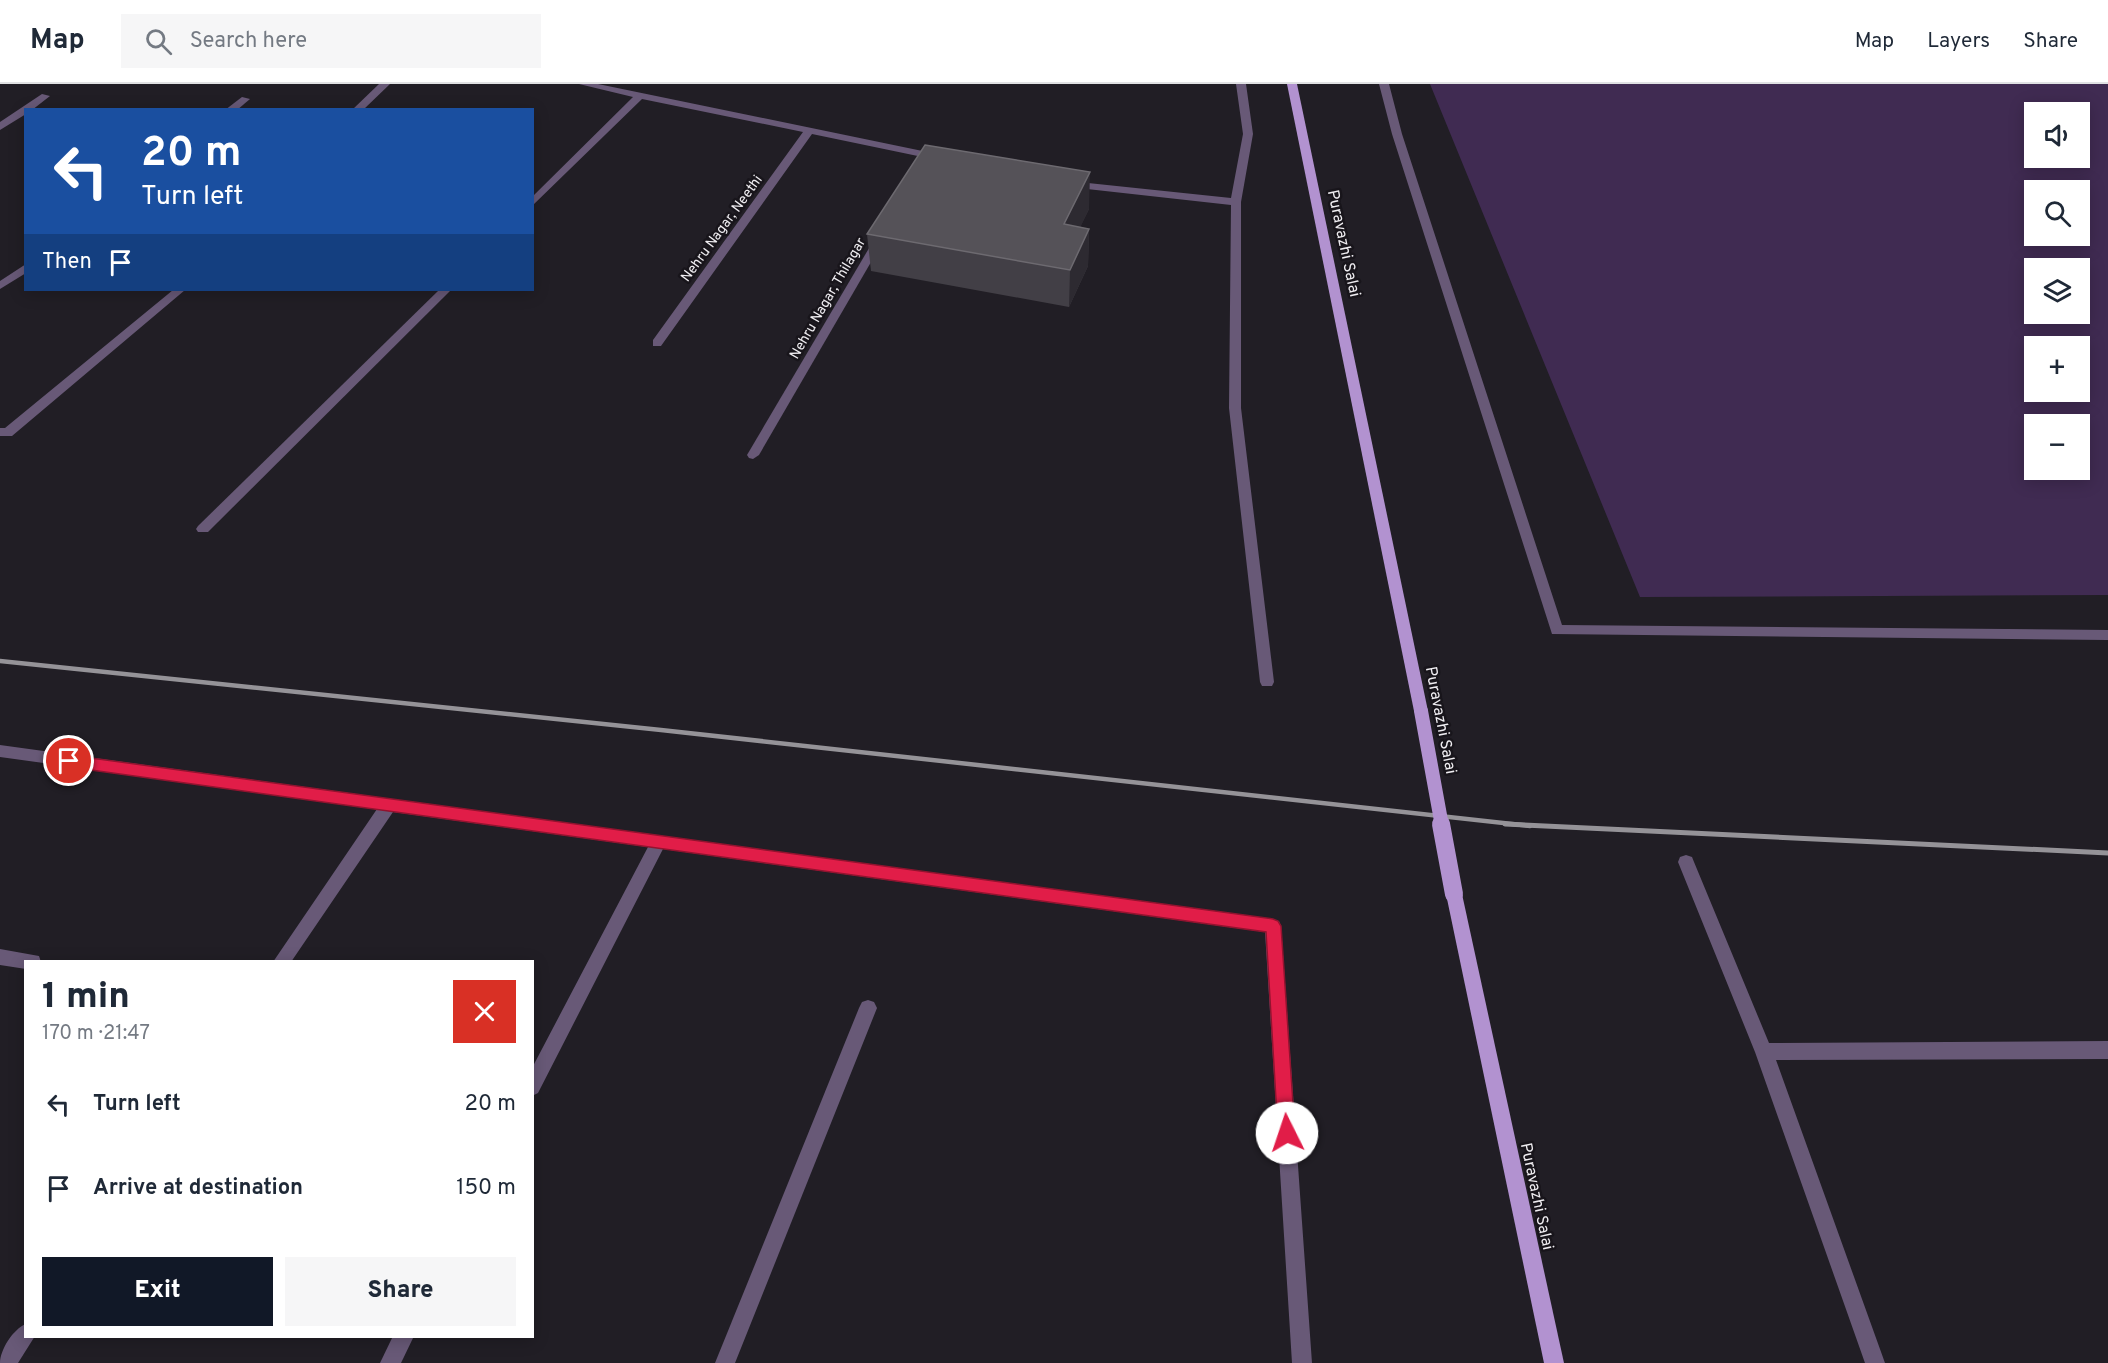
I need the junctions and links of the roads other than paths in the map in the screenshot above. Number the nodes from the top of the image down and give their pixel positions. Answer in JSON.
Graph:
{"nodes":[{"id":1,"x":385,"y":84,"type":"edge"},
{"id":2,"x":584,"y":84,"type":"edge"},
{"id":3,"x":1241,"y":84,"type":"edge"},
{"id":4,"x":1292,"y":84,"type":"edge"},
{"id":5,"x":1384,"y":84,"type":"edge"},
{"id":6,"x":45,"y":96,"type":"dead end"},
{"id":7,"x":640,"y":96,"type":"junction"},
{"id":8,"x":245,"y":99,"type":"dead end"},
{"id":9,"x":28,"y":108,"type":"edge"},
{"id":10,"x":233,"y":108,"type":"edge"},
{"id":11,"x":359,"y":108,"type":"edge"},
{"id":12,"x":24,"y":110,"type":"edge"},
{"id":13,"x":0,"y":127,"type":"edge"},
{"id":14,"x":809,"y":131,"type":"junction"},
{"id":15,"x":951,"y":160,"type":"edge"},
{"id":16,"x":1056,"y":181,"type":"edge"},
{"id":17,"x":534,"y":201,"type":"edge"},
{"id":18,"x":1236,"y":202,"type":"junction"},
{"id":19,"x":886,"y":228,"type":"edge"},
{"id":20,"x":24,"y":268,"type":"edge"},
{"id":21,"x":0,"y":286,"type":"edge"},
{"id":22,"x":178,"y":291,"type":"edge"},
{"id":23,"x":444,"y":291,"type":"edge"},
{"id":24,"x":657,"y":343,"type":"dead end"},
{"id":25,"x":0,"y":432,"type":"edge"},
{"id":26,"x":753,"y":455,"type":"dead end"},
{"id":27,"x":203,"y":529,"type":"dead end"},
{"id":28,"x":2108,"y":635,"type":"edge"},
{"id":29,"x":1267,"y":682,"type":"dead end"},
{"id":30,"x":0,"y":751,"type":"edge"},
{"id":31,"x":389,"y":805,"type":"junction"},
{"id":32,"x":659,"y":841,"type":"junction"},
{"id":33,"x":1686,"y":862,"type":"dead end"},
{"id":34,"x":0,"y":957,"type":"edge"},
{"id":35,"x":282,"y":960,"type":"edge"},
{"id":36,"x":24,"y":961,"type":"edge"},
{"id":37,"x":868,"y":1008,"type":"dead end"},
{"id":38,"x":2108,"y":1050,"type":"edge"},
{"id":39,"x":1764,"y":1052,"type":"junction"},
{"id":40,"x":534,"y":1083,"type":"edge"},
{"id":41,"x":24,"y":1337,"type":"edge"},
{"id":42,"x":403,"y":1338,"type":"edge"},
{"id":43,"x":6,"y":1363,"type":"edge"},
{"id":44,"x":390,"y":1363,"type":"edge"},
{"id":45,"x":725,"y":1363,"type":"edge"},
{"id":46,"x":1302,"y":1363,"type":"edge"},
{"id":47,"x":1554,"y":1363,"type":"edge"},
{"id":48,"x":1875,"y":1363,"type":"edge"}],
"edges":[{"from":1,"to":11,"type":"street"},
{"from":2,"to":7,"type":"street"},
{"from":3,"to":18,"type":"street"},
{"from":4,"to":47,"type":"main road","name":"Puravazhi Salai","bridge":true},
{"from":5,"to":28,"type":"street"},
{"from":6,"to":9,"type":"street"},
{"from":7,"to":14,"type":"street"},
{"from":7,"to":17,"type":"street"},
{"from":8,"to":10,"type":"street"},
{"from":12,"to":13,"type":"street"},
{"from":14,"to":15,"type":"street"},
{"from":14,"to":24,"type":"street","name":"Nehru Nagar, Neethi"},
{"from":16,"to":18,"type":"street"},
{"from":18,"to":29,"type":"street"},
{"from":19,"to":26,"type":"street","name":"Nehru Nagar, Thilagar"},
{"from":20,"to":21,"type":"street"},
{"from":22,"to":25,"type":"street"},
{"from":23,"to":27,"type":"street"},
{"from":30,"to":31,"type":"street"},
{"from":31,"to":32,"type":"street"},
{"from":31,"to":35,"type":"street"},
{"from":32,"to":40,"type":"street"},
{"from":32,"to":46,"type":"street"},
{"from":33,"to":39,"type":"street"},
{"from":34,"to":36,"type":"street"},
{"from":37,"to":45,"type":"street"},
{"from":38,"to":39,"type":"street"},
{"from":39,"to":48,"type":"street"},
{"from":41,"to":43,"type":"street"},
{"from":42,"to":44,"type":"street"}]}
